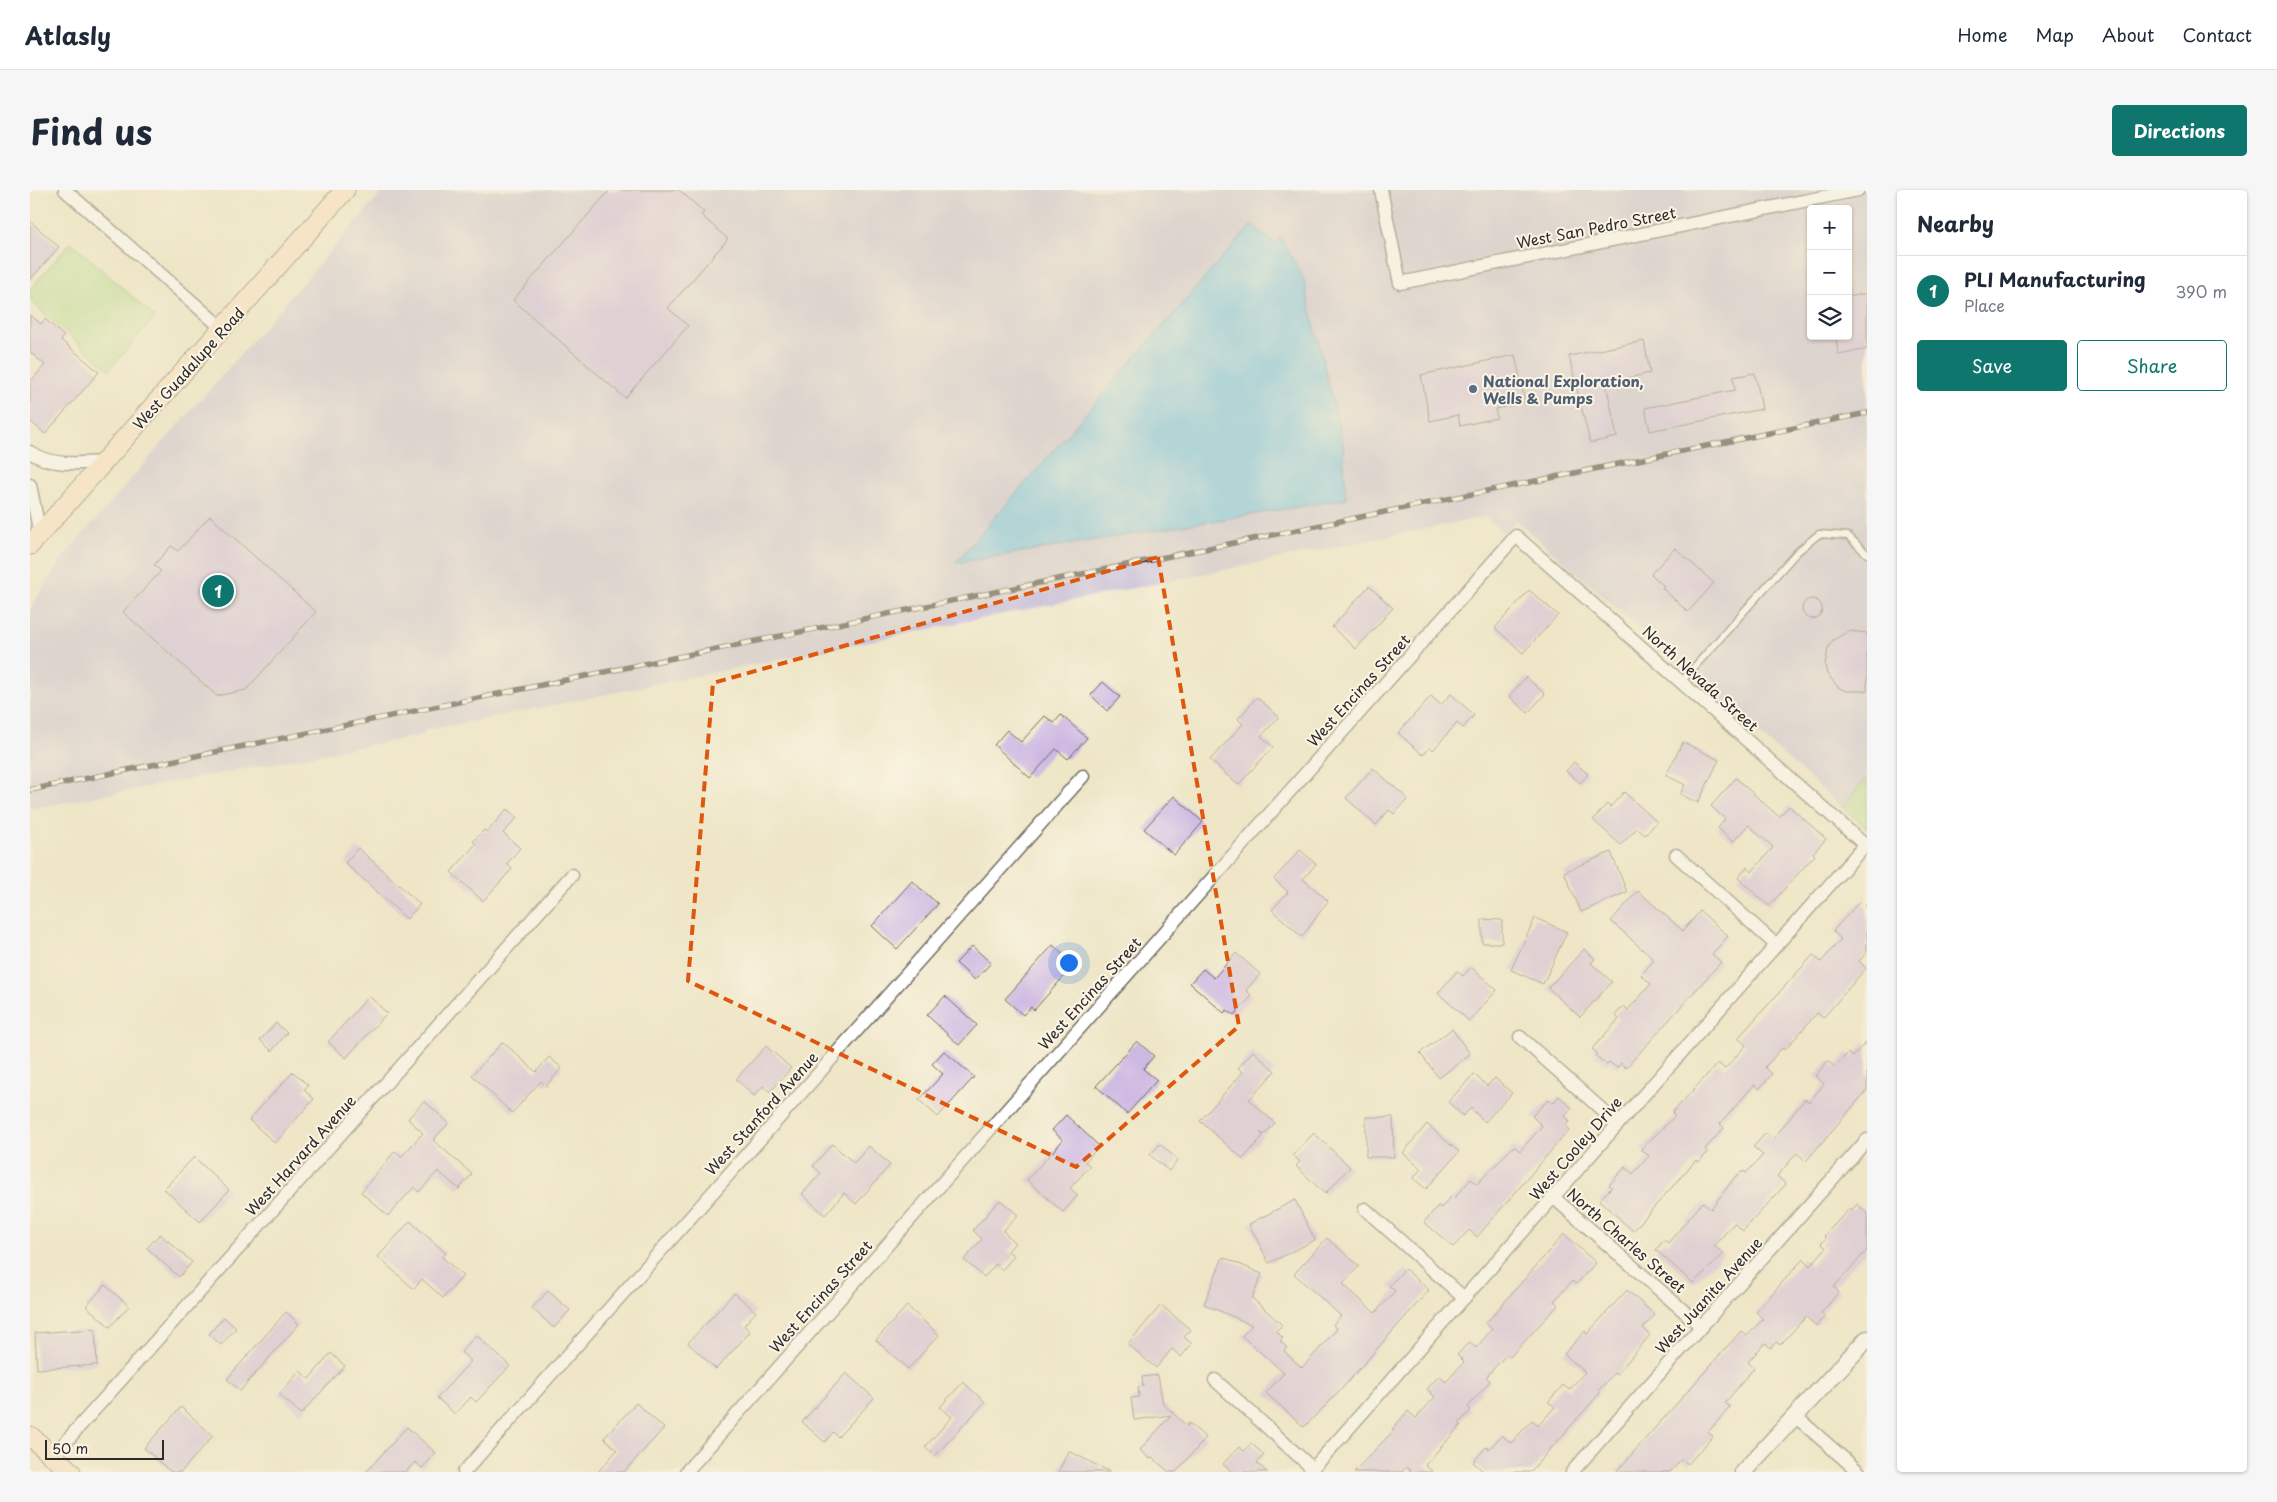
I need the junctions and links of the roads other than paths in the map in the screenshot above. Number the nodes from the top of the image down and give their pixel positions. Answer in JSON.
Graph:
{"nodes":[{"id":1,"x":65,"y":190,"type":"edge"},
{"id":2,"x":345,"y":190,"type":"edge"},
{"id":3,"x":1380,"y":190,"type":"edge"},
{"id":4,"x":1858,"y":190,"type":"edge"},
{"id":5,"x":223,"y":329,"type":"junction"},
{"id":6,"x":30,"y":452,"type":"edge"},
{"id":7,"x":104,"y":462,"type":"junction"},
{"id":8,"x":30,"y":484,"type":"edge"},
{"id":9,"x":1516,"y":536,"type":"joint"},
{"id":10,"x":35,"y":539,"type":"edge"},
{"id":11,"x":1867,"y":554,"type":"edge"},
{"id":12,"x":1681,"y":682,"type":"junction"},
{"id":13,"x":1083,"y":776,"type":"dead end"},
{"id":14,"x":1864,"y":845,"type":"joint"},
{"id":15,"x":1676,"y":855,"type":"dead end"},
{"id":16,"x":572,"y":875,"type":"dead end"},
{"id":17,"x":1776,"y":945,"type":"junction"},
{"id":18,"x":1520,"y":1037,"type":"dead end"},
{"id":19,"x":1618,"y":1124,"type":"junction"},
{"id":20,"x":1864,"y":1148,"type":"edge"},
{"id":21,"x":1553,"y":1197,"type":"junction"},
{"id":22,"x":1364,"y":1209,"type":"dead end"},
{"id":23,"x":1464,"y":1298,"type":"junction"},
{"id":24,"x":1702,"y":1327,"type":"junction"},
{"id":25,"x":1867,"y":1339,"type":"edge"},
{"id":26,"x":1215,"y":1380,"type":"dead end"},
{"id":27,"x":1794,"y":1415,"type":"junction"},
{"id":28,"x":30,"y":1436,"type":"edge"},
{"id":29,"x":53,"y":1456,"type":"junction"},
{"id":30,"x":1312,"y":1470,"type":"edge"},
{"id":31,"x":71,"y":1472,"type":"edge"},
{"id":32,"x":464,"y":1472,"type":"edge"},
{"id":33,"x":686,"y":1472,"type":"edge"},
{"id":34,"x":1572,"y":1472,"type":"edge"},
{"id":35,"x":1743,"y":1472,"type":"edge"},
{"id":36,"x":1859,"y":1472,"type":"edge"}],
"edges":[{"from":1,"to":5,"type":"street"},
{"from":2,"to":5,"type":"main road","name":"West Guadalupe Road"},
{"from":3,"to":4,"type":"street","name":"West San Pedro Street"},
{"from":5,"to":7,"type":"main road","name":"West Guadalupe Road"},
{"from":6,"to":7,"type":"street"},
{"from":7,"to":10,"type":"main road","name":"West Guadalupe Road"},
{"from":8,"to":10,"type":"street"},
{"from":9,"to":12,"type":"street","name":"North Nevada Street"},
{"from":9,"to":33,"type":"street","name":"West Encinas Street"},
{"from":11,"to":12,"type":"lane"},
{"from":12,"to":14,"type":"street","name":"North Nevada Street"},
{"from":13,"to":32,"type":"street","name":"West Stanford Avenue"},
{"from":14,"to":17,"type":"street","name":"West Cooley Drive"},
{"from":15,"to":17,"type":"street"},
{"from":16,"to":29,"type":"street","name":"West Harvard Avenue"},
{"from":17,"to":19,"type":"street","name":"West Cooley Drive"},
{"from":18,"to":19,"type":"street"},
{"from":19,"to":21,"type":"street","name":"West Cooley Drive"},
{"from":20,"to":24,"type":"street","name":"West Juanita Avenue"},
{"from":21,"to":23,"type":"street","name":"West Cooley Drive"},
{"from":21,"to":24,"type":"street","name":"North Charles Street"},
{"from":22,"to":23,"type":"street"},
{"from":23,"to":30,"type":"street","name":"West Cooley Drive"},
{"from":24,"to":34,"type":"street","name":"West Juanita Avenue"},
{"from":25,"to":27,"type":"street"},
{"from":26,"to":30,"type":"street"},
{"from":27,"to":35,"type":"street"},
{"from":27,"to":36,"type":"street"},
{"from":28,"to":29,"type":"main road"},
{"from":29,"to":31,"type":"main road"}]}
